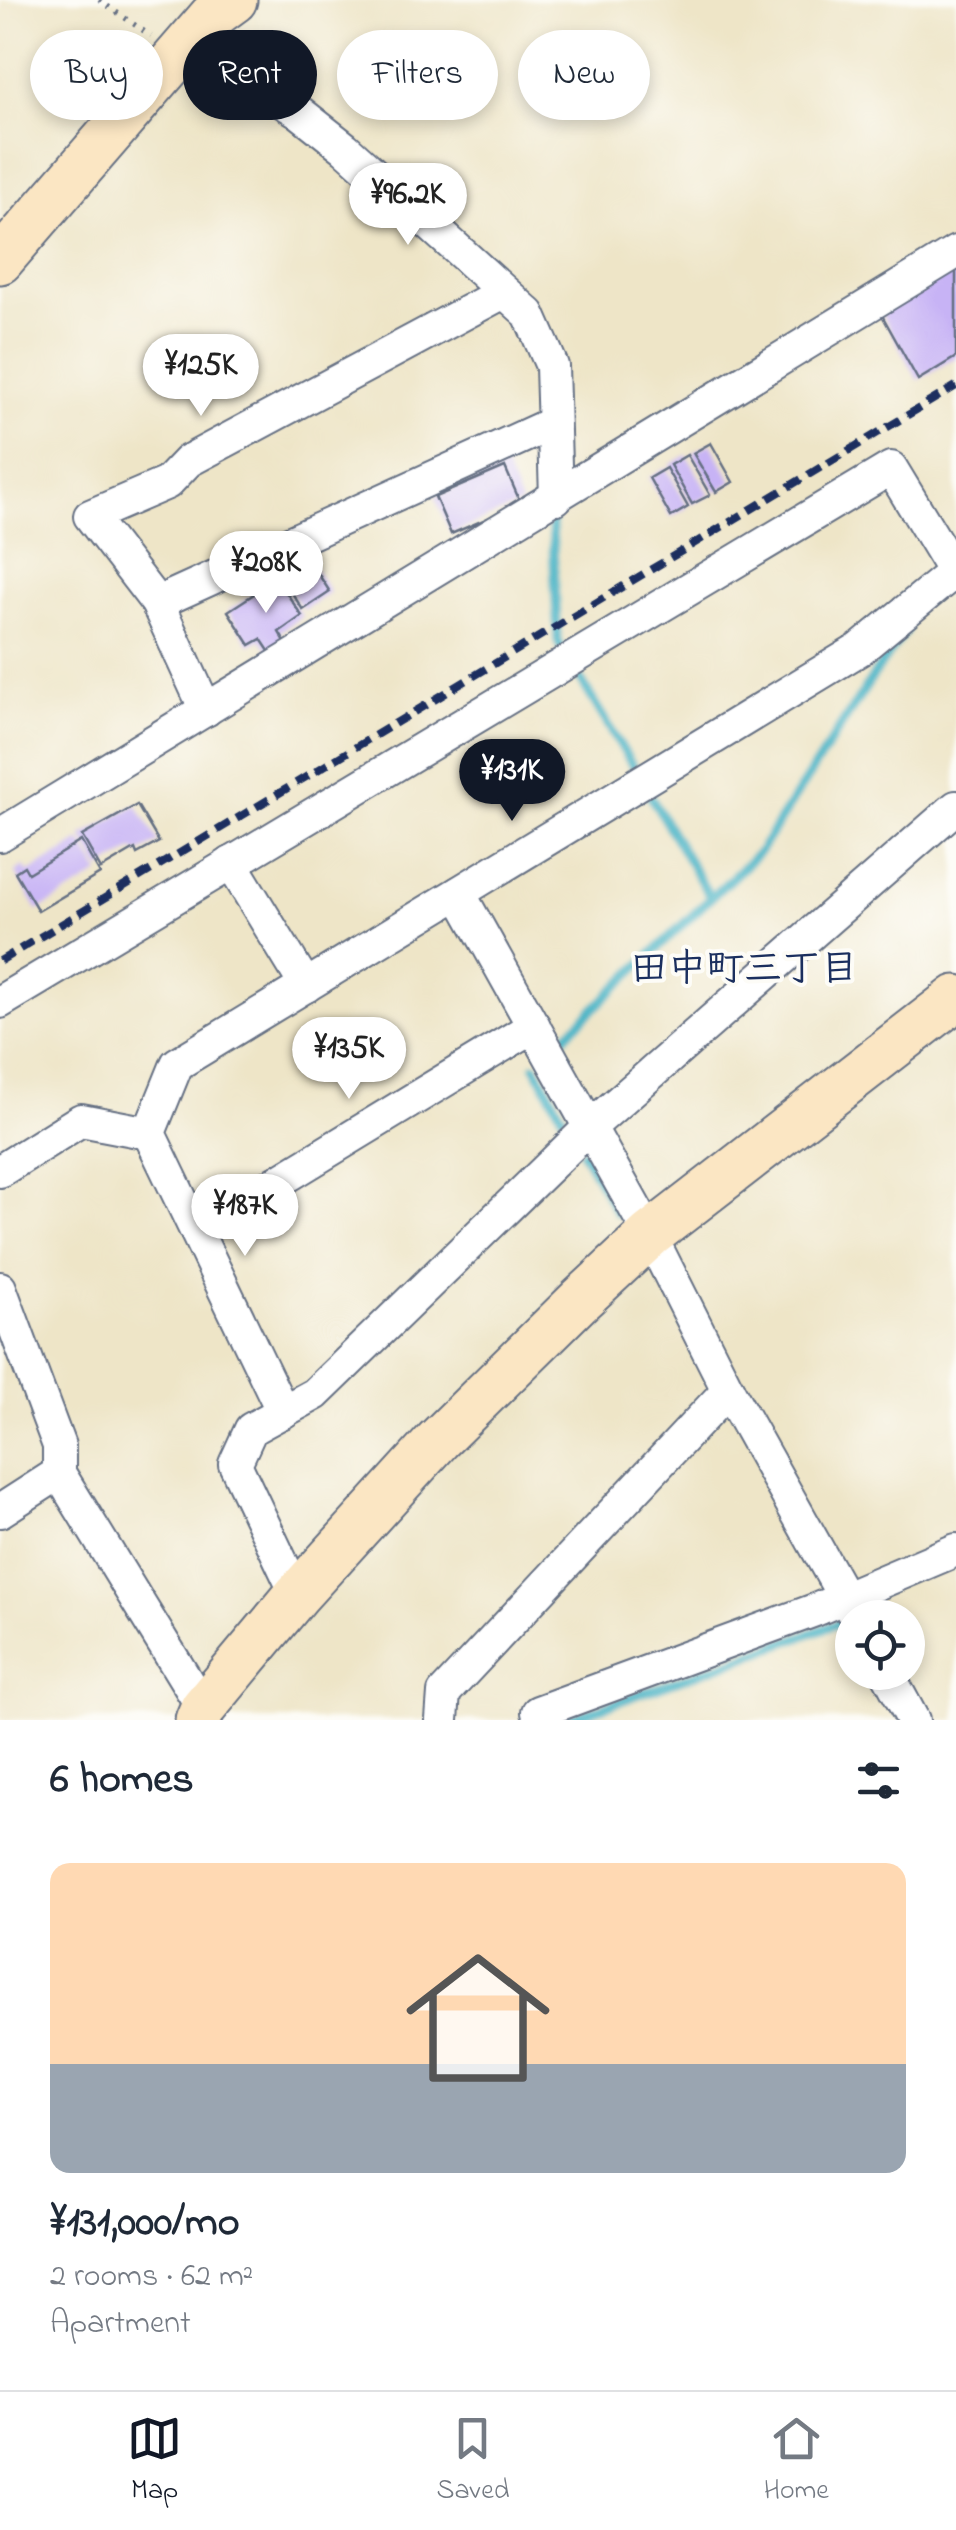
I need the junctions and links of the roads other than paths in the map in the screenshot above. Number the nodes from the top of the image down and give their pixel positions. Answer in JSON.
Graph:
{"nodes":[{"id":1,"x":234,"y":0,"type":"edge"},
{"id":2,"x":200,"y":30,"type":"edge"},
{"id":3,"x":183,"y":49,"type":"edge"},
{"id":4,"x":308,"y":120,"type":"edge"},
{"id":5,"x":956,"y":252,"type":"edge"},
{"id":6,"x":0,"y":262,"type":"edge"},
{"id":7,"x":504,"y":292,"type":"junction"},
{"id":8,"x":553,"y":424,"type":"junction"},
{"id":9,"x":556,"y":498,"type":"junction"},
{"id":10,"x":157,"y":603,"type":"junction"},
{"id":11,"x":206,"y":710,"type":"junction"},
{"id":12,"x":956,"y":807,"type":"edge"},
{"id":13,"x":0,"y":834,"type":"edge"},
{"id":14,"x":231,"y":863,"type":"junction"},
{"id":15,"x":459,"y":893,"type":"junction"},
{"id":16,"x":306,"y":986,"type":"junction"},
{"id":17,"x":956,"y":998,"type":"edge"},
{"id":18,"x":0,"y":1002,"type":"edge"},
{"id":19,"x":534,"y":1026,"type":"junction"},
{"id":20,"x":590,"y":1128,"type":"junction"},
{"id":21,"x":149,"y":1133,"type":"junction"},
{"id":22,"x":0,"y":1170,"type":"edge"},
{"id":23,"x":197,"y":1231,"type":"junction"},
{"id":24,"x":650,"y":1235,"type":"junction"},
{"id":25,"x":0,"y":1288,"type":"edge"},
{"id":26,"x":728,"y":1390,"type":"junction"},
{"id":27,"x":283,"y":1412,"type":"junction"},
{"id":28,"x":59,"y":1473,"type":"junction"},
{"id":29,"x":0,"y":1511,"type":"edge"},
{"id":30,"x":956,"y":1550,"type":"edge"},
{"id":31,"x":297,"y":1595,"type":"junction"},
{"id":32,"x":846,"y":1600,"type":"edge"},
{"id":33,"x":863,"y":1600,"type":"edge"},
{"id":34,"x":835,"y":1608,"type":"edge"},
{"id":35,"x":892,"y":1690,"type":"edge"},
{"id":36,"x":538,"y":1712,"type":"dead end"},
{"id":37,"x":200,"y":1714,"type":"edge"},
{"id":38,"x":901,"y":1717,"type":"edge"},
{"id":39,"x":442,"y":1720,"type":"edge"}],
"edges":[{"from":1,"to":2,"type":"street"},
{"from":3,"to":6,"type":"street"},
{"from":4,"to":7,"type":"street"},
{"from":5,"to":9,"type":"street"},
{"from":7,"to":8,"type":"street"},
{"from":7,"to":10,"type":"street"},
{"from":8,"to":9,"type":"street"},
{"from":8,"to":10,"type":"street"},
{"from":9,"to":11,"type":"street"},
{"from":10,"to":11,"type":"street"},
{"from":11,"to":13,"type":"street"},
{"from":12,"to":20,"type":"street"},
{"from":14,"to":15,"type":"street"},
{"from":14,"to":16,"type":"street"},
{"from":14,"to":18,"type":"street"},
{"from":15,"to":16,"type":"street"},
{"from":15,"to":19,"type":"street"},
{"from":16,"to":21,"type":"street"},
{"from":17,"to":24,"type":"street"},
{"from":19,"to":20,"type":"street"},
{"from":19,"to":23,"type":"street"},
{"from":20,"to":24,"type":"street"},
{"from":20,"to":27,"type":"street"},
{"from":21,"to":22,"type":"street"},
{"from":21,"to":23,"type":"street"},
{"from":23,"to":27,"type":"street"},
{"from":24,"to":26,"type":"street"},
{"from":24,"to":31,"type":"street"},
{"from":25,"to":28,"type":"street"},
{"from":26,"to":32,"type":"street"},
{"from":26,"to":39,"type":"street"},
{"from":27,"to":31,"type":"street"},
{"from":28,"to":29,"type":"street"},
{"from":28,"to":37,"type":"street"},
{"from":30,"to":33,"type":"street"},
{"from":31,"to":37,"type":"street"},
{"from":34,"to":36,"type":"street"},
{"from":35,"to":38,"type":"street"}]}
